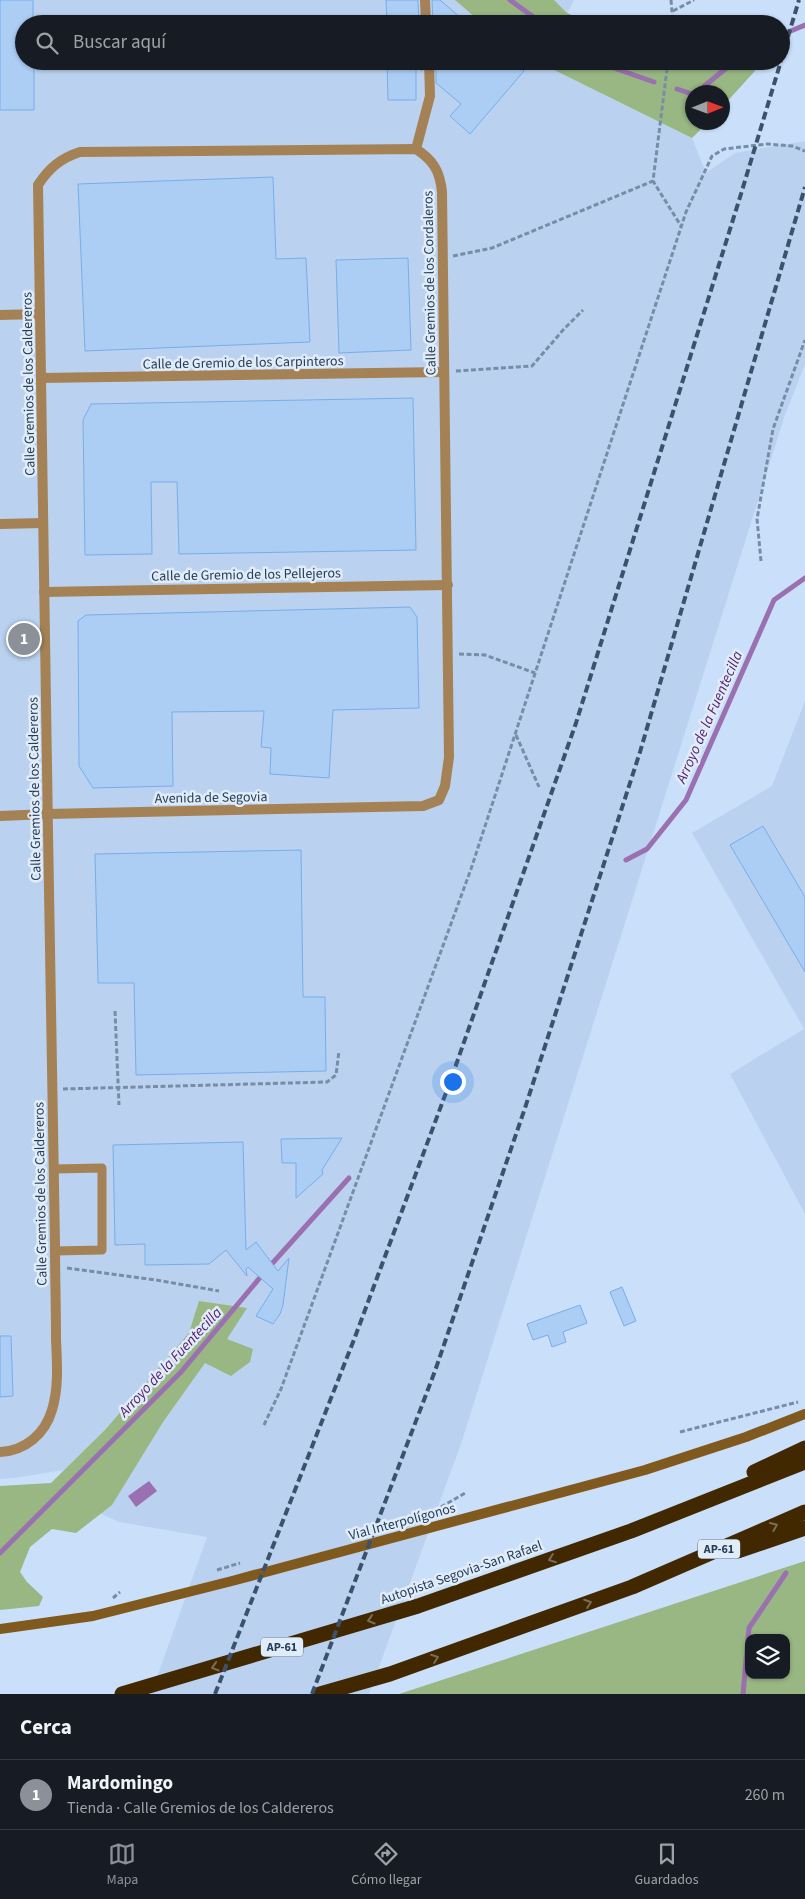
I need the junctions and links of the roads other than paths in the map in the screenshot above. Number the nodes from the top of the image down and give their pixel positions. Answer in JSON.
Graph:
{"nodes":[{"id":1,"x":425,"y":0,"type":"edge"},
{"id":2,"x":426,"y":15,"type":"edge"},
{"id":3,"x":429,"y":70,"type":"edge"},
{"id":4,"x":416,"y":149,"type":"junction"},
{"id":5,"x":40,"y":314,"type":"junction"},
{"id":6,"x":0,"y":315,"type":"edge"},
{"id":7,"x":444,"y":372,"type":"junction"},
{"id":8,"x":41,"y":378,"type":"junction"},
{"id":9,"x":44,"y":523,"type":"junction"},
{"id":10,"x":0,"y":524,"type":"edge"},
{"id":11,"x":448,"y":585,"type":"junction"},
{"id":12,"x":44,"y":592,"type":"junction"},
{"id":13,"x":423,"y":806,"type":"joint"},
{"id":14,"x":48,"y":814,"type":"junction"},
{"id":15,"x":0,"y":816,"type":"edge"},
{"id":16,"x":54,"y":1169,"type":"junction"},
{"id":17,"x":55,"y":1251,"type":"junction"},
{"id":18,"x":805,"y":1414,"type":"edge"},
{"id":19,"x":805,"y":1448,"type":"edge"},
{"id":20,"x":0,"y":1452,"type":"edge"},
{"id":21,"x":805,"y":1462,"type":"edge"},
{"id":22,"x":805,"y":1512,"type":"edge"},
{"id":23,"x":805,"y":1528,"type":"edge"},
{"id":24,"x":631,"y":1531,"type":"junction"},
{"id":25,"x":632,"y":1587,"type":"junction"},
{"id":26,"x":0,"y":1629,"type":"edge"},
{"id":27,"x":122,"y":1694,"type":"edge"},
{"id":28,"x":320,"y":1694,"type":"edge"}],
"edges":[{"from":1,"to":2,"type":"street"},
{"from":3,"to":4,"type":"street"},
{"from":4,"to":5,"type":"street","name":"Calle Gremios de los Caldereros"},
{"from":4,"to":7,"type":"street","name":"Calle Gremios de los Cordaleros"},
{"from":5,"to":6,"type":"street"},
{"from":5,"to":8,"type":"street","name":"Calle Gremios de los Caldereros"},
{"from":7,"to":8,"type":"street","name":"Calle de Gremio de los Carpinteros"},
{"from":7,"to":11,"type":"street","name":"Calle Gremios de los Cordaleros"},
{"from":8,"to":9,"type":"street","name":"Calle Gremios de los Caldereros"},
{"from":9,"to":10,"type":"street"},
{"from":9,"to":12,"type":"street","name":"Calle Gremios de los Caldereros"},
{"from":11,"to":12,"type":"street","name":"Calle de Gremio de los Pellejeros"},
{"from":11,"to":13,"type":"street","name":"Calle Gremios de los Cordaleros"},
{"from":12,"to":14,"type":"street","name":"Calle Gremios de los Caldereros"},
{"from":13,"to":14,"type":"street","name":"Avenida de Segovia"},
{"from":14,"to":15,"type":"street","name":"Avenida de Segovia"},
{"from":14,"to":16,"type":"street","name":"Calle Gremios de los Caldereros"},
{"from":16,"to":17,"type":"street","name":"Calle Gremios de los Caldereros"},
{"from":16,"to":17,"type":"lane"},
{"from":17,"to":20,"type":"street","name":"Calle Gremios de los Caldereros"},
{"from":18,"to":26,"type":"main road","name":"Vial Interpolígonos"},
{"from":19,"to":24,"type":"highway"},
{"from":21,"to":24,"type":"highway","name":"Autopista Segovia-San Rafael","number":"AP-61"},
{"from":25,"to":22,"type":"highway","number":"AP-61","one_way":true},
{"from":23,"to":25,"type":"highway"},
{"from":24,"to":27,"type":"highway","name":"Autopista Segovia-San Rafael","number":"AP-61","one_way":true},
{"from":28,"to":25,"type":"highway","number":"AP-61","one_way":true}]}
